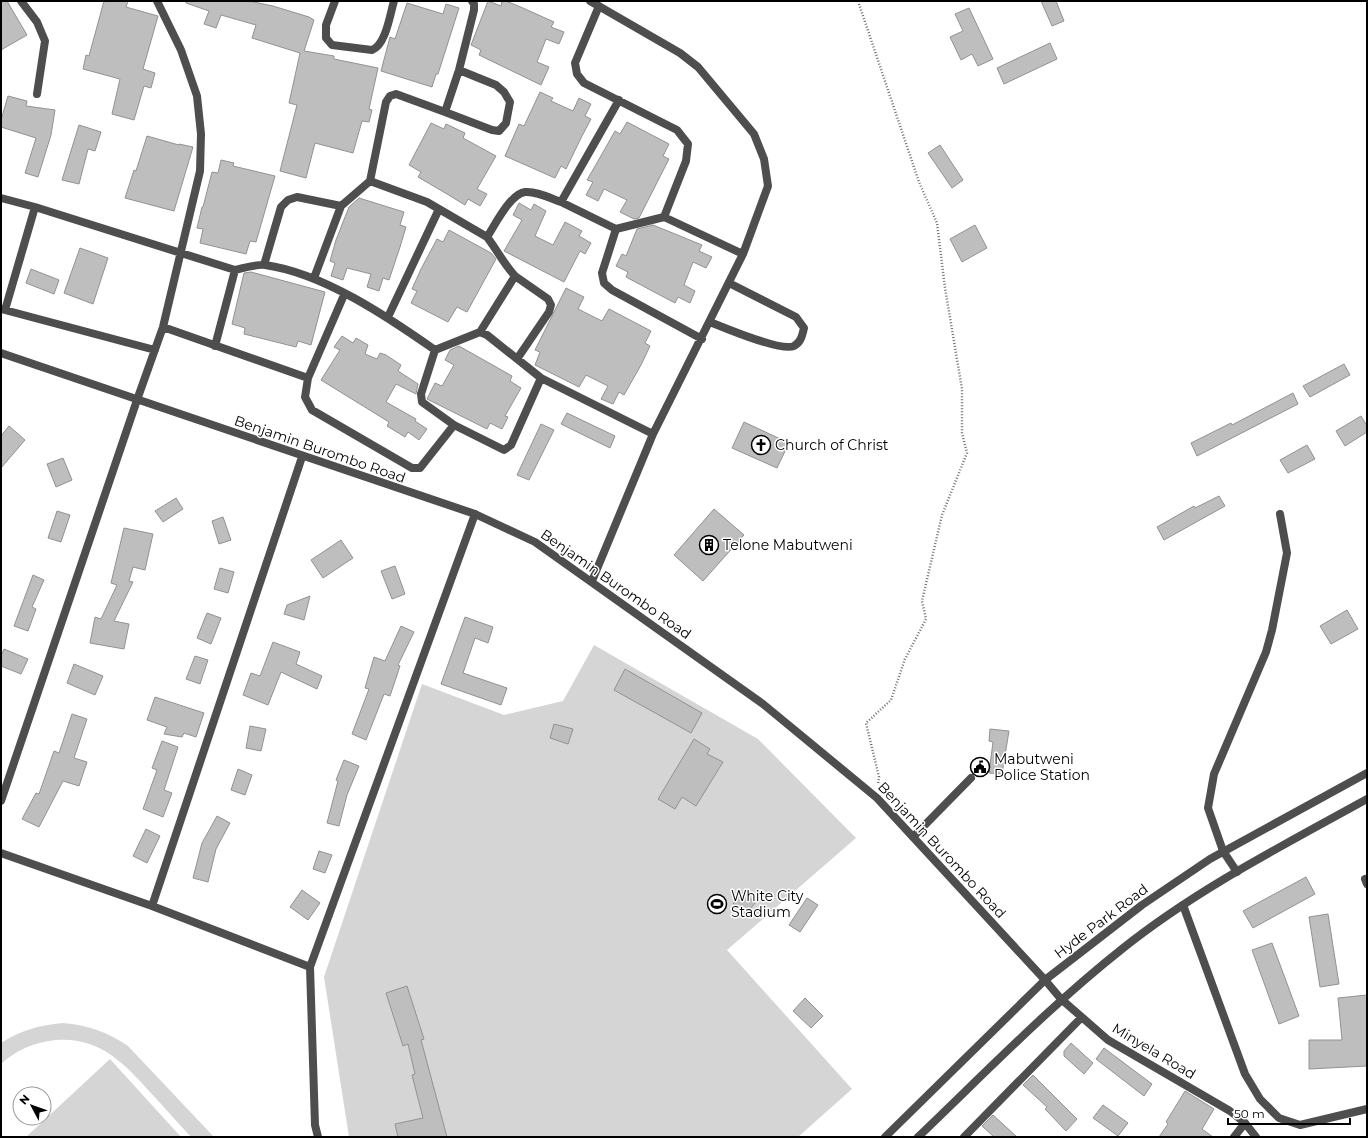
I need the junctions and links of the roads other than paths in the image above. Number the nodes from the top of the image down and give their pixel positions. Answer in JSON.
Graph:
{"nodes":[{"id":1,"x":21,"y":1,"type":"edge"},
{"id":2,"x":158,"y":1,"type":"edge"},
{"id":3,"x":335,"y":1,"type":"edge"},
{"id":4,"x":394,"y":1,"type":"edge"},
{"id":5,"x":472,"y":1,"type":"edge"},
{"id":6,"x":590,"y":1,"type":"edge"},
{"id":7,"x":599,"y":6,"type":"junction"},
{"id":8,"x":460,"y":70,"type":"junction"},
{"id":9,"x":37,"y":94,"type":"dead end"},
{"id":10,"x":619,"y":100,"type":"junction"},
{"id":11,"x":445,"y":112,"type":"junction"},
{"id":12,"x":370,"y":181,"type":"junction"},
{"id":13,"x":1,"y":198,"type":"edge"},
{"id":14,"x":561,"y":202,"type":"junction"},
{"id":15,"x":341,"y":206,"type":"junction"},
{"id":16,"x":35,"y":207,"type":"junction"},
{"id":17,"x":439,"y":209,"type":"junction"},
{"id":18,"x":664,"y":216,"type":"junction"},
{"id":19,"x":616,"y":229,"type":"junction"},
{"id":20,"x":487,"y":238,"type":"junction"},
{"id":21,"x":180,"y":254,"type":"junction"},
{"id":22,"x":743,"y":254,"type":"junction"},
{"id":23,"x":264,"y":265,"type":"junction"},
{"id":24,"x":235,"y":270,"type":"junction"},
{"id":25,"x":515,"y":276,"type":"junction"},
{"id":26,"x":314,"y":278,"type":"junction"},
{"id":27,"x":729,"y":283,"type":"junction"},
{"id":28,"x":344,"y":295,"type":"junction"},
{"id":29,"x":3,"y":310,"type":"edge"},
{"id":30,"x":388,"y":317,"type":"junction"},
{"id":31,"x":710,"y":322,"type":"junction"},
{"id":32,"x":163,"y":327,"type":"junction"},
{"id":33,"x":480,"y":332,"type":"junction"},
{"id":34,"x":702,"y":339,"type":"junction"},
{"id":35,"x":215,"y":346,"type":"junction"},
{"id":36,"x":155,"y":350,"type":"junction"},
{"id":37,"x":435,"y":350,"type":"junction"},
{"id":38,"x":1,"y":353,"type":"edge"},
{"id":39,"x":517,"y":359,"type":"junction"},
{"id":40,"x":308,"y":378,"type":"junction"},
{"id":41,"x":542,"y":378,"type":"junction"},
{"id":42,"x":137,"y":400,"type":"junction"},
{"id":43,"x":454,"y":425,"type":"junction"},
{"id":44,"x":653,"y":434,"type":"junction"},
{"id":45,"x":302,"y":457,"type":"junction"},
{"id":46,"x":475,"y":514,"type":"junction"},
{"id":47,"x":1280,"y":514,"type":"dead end"},
{"id":48,"x":592,"y":581,"type":"junction"},
{"id":49,"x":1367,"y":773,"type":"edge"},
{"id":50,"x":971,"y":778,"type":"dead end"},
{"id":51,"x":1367,"y":799,"type":"edge"},
{"id":52,"x":1,"y":801,"type":"edge"},
{"id":53,"x":913,"y":837,"type":"junction"},
{"id":54,"x":1223,"y":851,"type":"junction"},
{"id":55,"x":1,"y":853,"type":"edge"},
{"id":56,"x":1237,"y":872,"type":"junction"},
{"id":57,"x":1183,"y":905,"type":"junction"},
{"id":58,"x":152,"y":906,"type":"junction"},
{"id":59,"x":310,"y":967,"type":"junction"},
{"id":60,"x":1045,"y":980,"type":"junction"},
{"id":61,"x":1061,"y":999,"type":"junction"},
{"id":62,"x":1081,"y":1018,"type":"junction"},
{"id":63,"x":1367,"y":1109,"type":"edge"},
{"id":64,"x":1245,"y":1123,"type":"junction"},
{"id":65,"x":318,"y":1137,"type":"edge"},
{"id":66,"x":885,"y":1137,"type":"edge"},
{"id":67,"x":918,"y":1137,"type":"edge"},
{"id":68,"x":964,"y":1137,"type":"edge"},
{"id":69,"x":1234,"y":1137,"type":"edge"},
{"id":70,"x":1256,"y":1137,"type":"edge"}],
"edges":[{"from":1,"to":9,"type":"street"},
{"from":2,"to":21,"type":"street"},
{"from":3,"to":4,"type":"street"},
{"from":5,"to":8,"type":"street"},
{"from":6,"to":7,"type":"street"},
{"from":7,"to":10,"type":"street"},
{"from":7,"to":22,"type":"street"},
{"from":8,"to":11,"type":"street"},
{"from":8,"to":11,"type":"street"},
{"from":10,"to":14,"type":"street"},
{"from":10,"to":18,"type":"street"},
{"from":11,"to":12,"type":"street"},
{"from":12,"to":15,"type":"street"},
{"from":12,"to":17,"type":"street"},
{"from":13,"to":16,"type":"street"},
{"from":14,"to":19,"type":"street"},
{"from":14,"to":20,"type":"street"},
{"from":15,"to":23,"type":"street"},
{"from":15,"to":26,"type":"street"},
{"from":16,"to":21,"type":"street"},
{"from":16,"to":29,"type":"street"},
{"from":17,"to":20,"type":"street"},
{"from":17,"to":30,"type":"street"},
{"from":18,"to":19,"type":"street"},
{"from":18,"to":22,"type":"street"},
{"from":19,"to":34,"type":"street"},
{"from":20,"to":25,"type":"street"},
{"from":21,"to":24,"type":"street"},
{"from":21,"to":32,"type":"street"},
{"from":22,"to":27,"type":"street"},
{"from":23,"to":24,"type":"street"},
{"from":23,"to":26,"type":"street"},
{"from":24,"to":35,"type":"street"},
{"from":25,"to":33,"type":"street"},
{"from":25,"to":39,"type":"street"},
{"from":26,"to":28,"type":"street"},
{"from":27,"to":31,"type":"street"},
{"from":27,"to":31,"type":"street"},
{"from":28,"to":30,"type":"street"},
{"from":28,"to":40,"type":"street"},
{"from":29,"to":36,"type":"street"},
{"from":30,"to":37,"type":"street"},
{"from":31,"to":34,"type":"street"},
{"from":32,"to":35,"type":"street"},
{"from":32,"to":36,"type":"street"},
{"from":33,"to":37,"type":"street"},
{"from":33,"to":39,"type":"street"},
{"from":34,"to":44,"type":"street"},
{"from":35,"to":40,"type":"street"},
{"from":36,"to":42,"type":"street"},
{"from":37,"to":43,"type":"street"},
{"from":38,"to":42,"type":"street","name":"Benjamin Burombo Road"},
{"from":39,"to":41,"type":"street"},
{"from":40,"to":43,"type":"street"},
{"from":41,"to":43,"type":"street"},
{"from":41,"to":44,"type":"street"},
{"from":42,"to":45,"type":"street","name":"Benjamin Burombo Road"},
{"from":42,"to":52,"type":"street"},
{"from":44,"to":48,"type":"street"},
{"from":45,"to":46,"type":"street","name":"Benjamin Burombo Road"},
{"from":45,"to":58,"type":"street"},
{"from":46,"to":48,"type":"street","name":"Benjamin Burombo Road"},
{"from":46,"to":59,"type":"street"},
{"from":47,"to":54,"type":"street"},
{"from":48,"to":53,"type":"street","name":"Benjamin Burombo Road"},
{"from":49,"to":54,"type":"street","name":"Hyde Park Road"},
{"from":50,"to":53,"type":"street"},
{"from":51,"to":56,"type":"street"},
{"from":53,"to":60,"type":"street","name":"Benjamin Burombo Road"},
{"from":54,"to":56,"type":"street"},
{"from":54,"to":60,"type":"street","name":"Hyde Park Road"},
{"from":55,"to":58,"type":"street"},
{"from":56,"to":57,"type":"street"},
{"from":57,"to":61,"type":"street"},
{"from":57,"to":63,"type":"street"},
{"from":58,"to":59,"type":"street"},
{"from":59,"to":65,"type":"street"},
{"from":60,"to":61,"type":"street","name":"Minyela Road"},
{"from":60,"to":66,"type":"street","name":"Hyde Park Road"},
{"from":61,"to":62,"type":"street","name":"Minyela Road"},
{"from":61,"to":67,"type":"street"},
{"from":62,"to":64,"type":"street","name":"Minyela Road"},
{"from":62,"to":68,"type":"street"},
{"from":64,"to":69,"type":"street"},
{"from":64,"to":70,"type":"street","name":"Minyela Road"}]}
